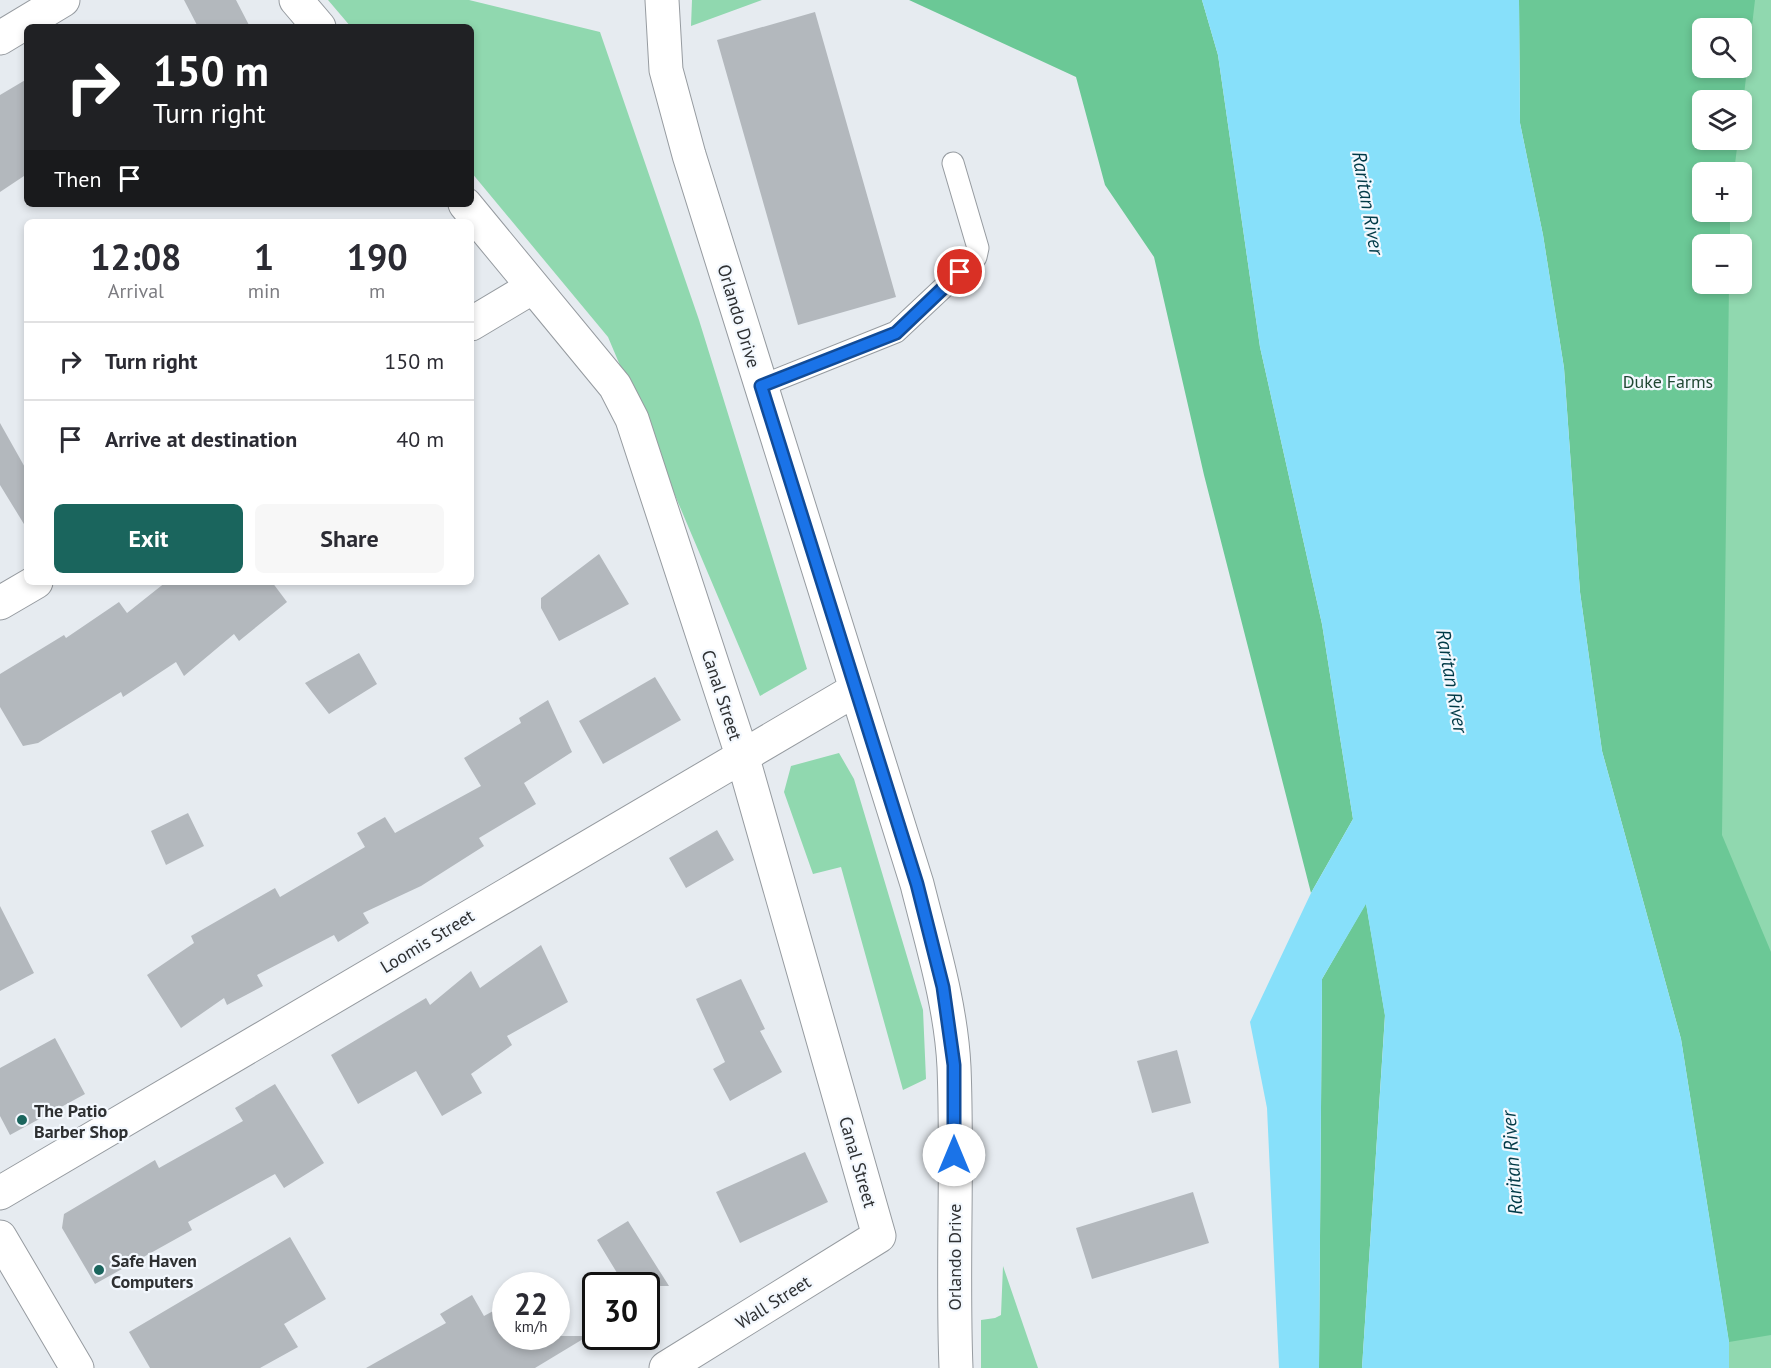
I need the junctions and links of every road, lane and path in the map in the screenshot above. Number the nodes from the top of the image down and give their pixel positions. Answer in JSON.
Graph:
{"nodes":[{"id":1,"x":63,"y":0,"type":"edge"},
{"id":2,"x":296,"y":0,"type":"edge"},
{"id":3,"x":662,"y":0,"type":"edge"},
{"id":4,"x":316,"y":24,"type":"edge"},
{"id":5,"x":7,"y":33,"type":"edge"},
{"id":6,"x":953,"y":163,"type":"dead end"},
{"id":7,"x":467,"y":207,"type":"edge"},
{"id":8,"x":533,"y":287,"type":"junction"},
{"id":9,"x":474,"y":322,"type":"edge"},
{"id":10,"x":761,"y":386,"type":"junction"},
{"id":11,"x":31,"y":585,"type":"edge"},
{"id":12,"x":0,"y":603,"type":"edge"},
{"id":13,"x":855,"y":690,"type":"junction"},
{"id":14,"x":742,"y":755,"type":"junction"},
{"id":15,"x":0,"y":1193,"type":"edge"},
{"id":16,"x":879,"y":1236,"type":"joint"},
{"id":17,"x":0,"y":1237,"type":"edge"},
{"id":18,"x":77,"y":1368,"type":"edge"},
{"id":19,"x":666,"y":1368,"type":"edge"},
{"id":20,"x":956,"y":1368,"type":"edge"}],
"edges":[{"from":1,"to":5,"type":"street"},
{"from":2,"to":4,"type":"street"},
{"from":3,"to":10,"type":"street","name":"Orlando Drive"},
{"from":6,"to":10,"type":"lane"},
{"from":7,"to":8,"type":"street","name":"Canal Street"},
{"from":8,"to":9,"type":"street"},
{"from":8,"to":14,"type":"street","name":"Canal Street"},
{"from":10,"to":13,"type":"street","name":"Orlando Drive"},
{"from":11,"to":12,"type":"street"},
{"from":13,"to":14,"type":"street","name":"Loomis Street"},
{"from":13,"to":20,"type":"street","name":"Orlando Drive"},
{"from":14,"to":15,"type":"street","name":"Loomis Street"},
{"from":14,"to":16,"type":"street","name":"Canal Street"},
{"from":16,"to":19,"type":"street","name":"Wall Street"},
{"from":17,"to":18,"type":"street"}]}
